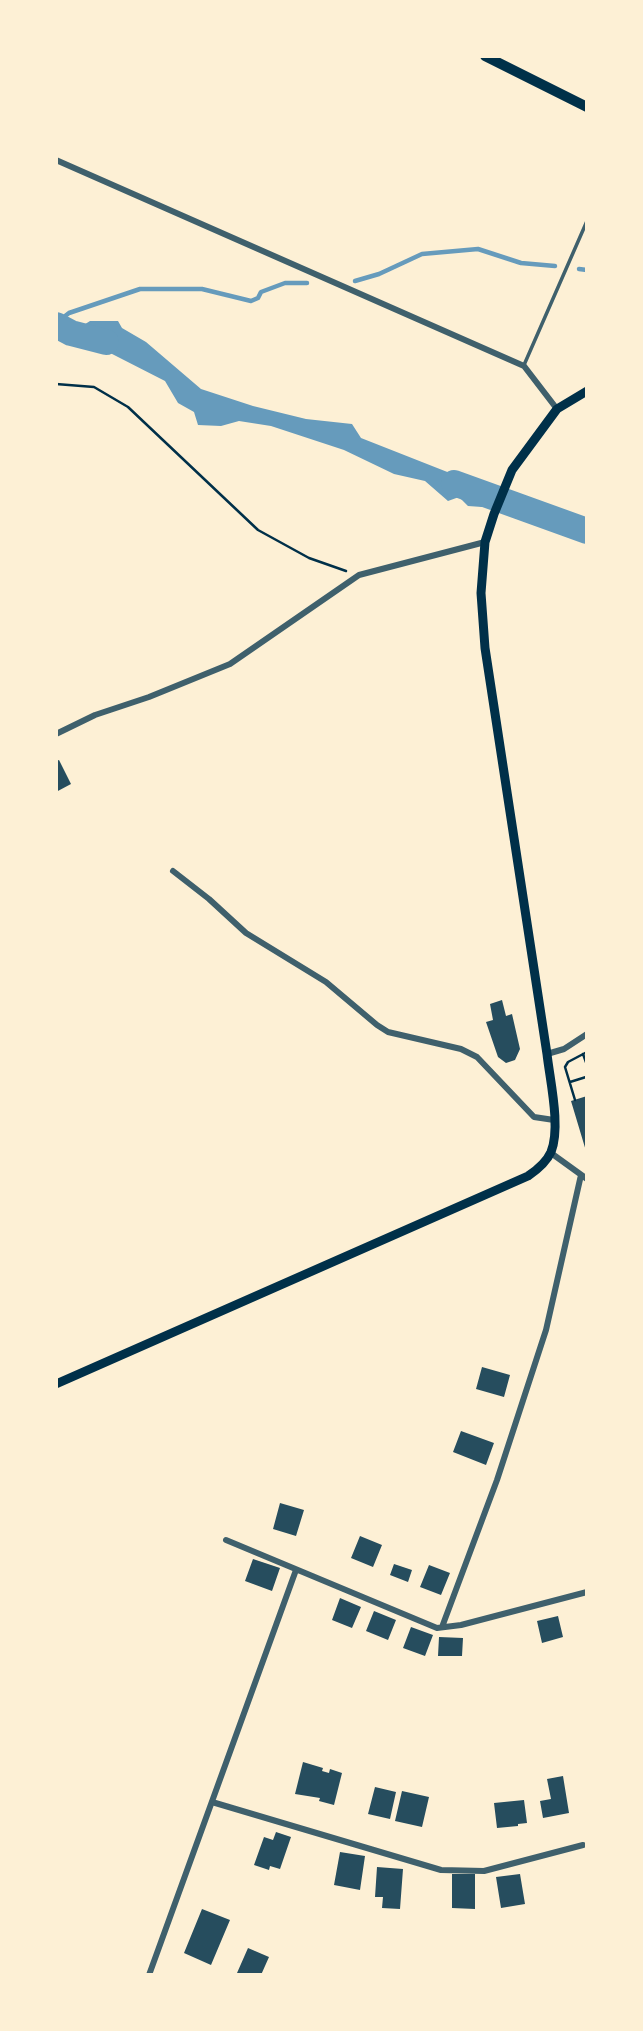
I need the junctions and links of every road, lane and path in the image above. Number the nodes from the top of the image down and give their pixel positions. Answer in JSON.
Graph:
{"nodes":[{"id":1,"x":485,"y":56,"type":"edge"},
{"id":2,"x":585,"y":106,"type":"edge"},
{"id":3,"x":56,"y":160,"type":"edge"},
{"id":4,"x":587,"y":221,"type":"edge"},
{"id":5,"x":524,"y":366,"type":"junction"},
{"id":6,"x":56,"y":384,"type":"edge"},
{"id":7,"x":587,"y":391,"type":"edge"},
{"id":8,"x":557,"y":409,"type":"junction"},
{"id":9,"x":485,"y":542,"type":"junction"},
{"id":10,"x":359,"y":575,"type":"junction"},
{"id":11,"x":56,"y":734,"type":"edge"},
{"id":12,"x":173,"y":871,"type":"dead end"},
{"id":13,"x":587,"y":1034,"type":"edge"},
{"id":14,"x":585,"y":1053,"type":"edge"},
{"id":15,"x":547,"y":1054,"type":"junction"},
{"id":16,"x":587,"y":1065,"type":"edge"},
{"id":17,"x":587,"y":1077,"type":"edge"},
{"id":18,"x":570,"y":1082,"type":"junction"},
{"id":19,"x":575,"y":1100,"type":"dead end"},
{"id":20,"x":554,"y":1120,"type":"junction"},
{"id":21,"x":551,"y":1153,"type":"junction"},
{"id":22,"x":584,"y":1177,"type":"edge"},
{"id":23,"x":56,"y":1384,"type":"edge"},
{"id":24,"x":226,"y":1540,"type":"dead end"},
{"id":25,"x":296,"y":1570,"type":"junction"},
{"id":26,"x":587,"y":1592,"type":"edge"},
{"id":27,"x":442,"y":1627,"type":"junction"},
{"id":28,"x":212,"y":1802,"type":"junction"},
{"id":29,"x":583,"y":1844,"type":"dead end"},
{"id":30,"x":149,"y":1975,"type":"edge"}],
"edges":[{"from":1,"to":2,"type":"highway"},
{"from":3,"to":5,"type":"street"},
{"from":4,"to":5,"type":"lane"},
{"from":5,"to":8,"type":"street"},
{"from":6,"to":10,"type":"path"},
{"from":7,"to":8,"type":"main road"},
{"from":8,"to":9,"type":"main road"},
{"from":9,"to":10,"type":"street"},
{"from":9,"to":15,"type":"main road"},
{"from":10,"to":11,"type":"street"},
{"from":12,"to":20,"type":"street"},
{"from":13,"to":15,"type":"street"},
{"from":14,"to":16,"type":"path"},
{"from":14,"to":18,"type":"path"},
{"from":15,"to":20,"type":"main road"},
{"from":17,"to":18,"type":"path"},
{"from":18,"to":19,"type":"path"},
{"from":20,"to":21,"type":"main road"},
{"from":21,"to":22,"type":"street"},
{"from":21,"to":23,"type":"main road"},
{"from":22,"to":27,"type":"street"},
{"from":24,"to":25,"type":"street"},
{"from":25,"to":27,"type":"street"},
{"from":25,"to":28,"type":"street"},
{"from":26,"to":27,"type":"street"},
{"from":28,"to":29,"type":"street"},
{"from":28,"to":30,"type":"street"}]}
